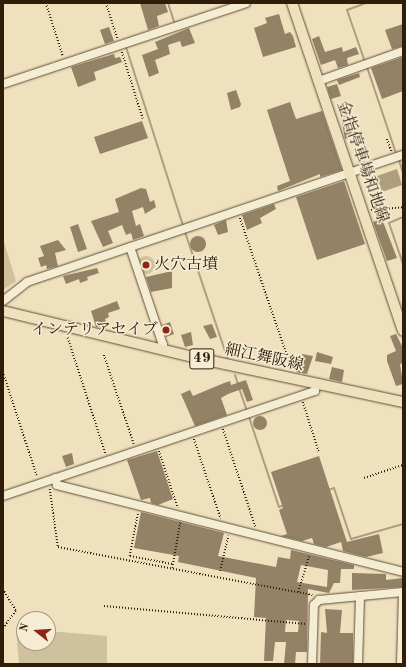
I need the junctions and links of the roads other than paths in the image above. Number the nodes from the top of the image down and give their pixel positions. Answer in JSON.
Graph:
{"nodes":[{"id":1,"x":246,"y":3,"type":"edge"},
{"id":2,"x":292,"y":3,"type":"edge"},
{"id":3,"x":229,"y":6,"type":"edge"},
{"id":4,"x":403,"y":51,"type":"edge"},
{"id":5,"x":319,"y":81,"type":"junction"},
{"id":6,"x":3,"y":84,"type":"edge"},
{"id":7,"x":403,"y":155,"type":"edge"},
{"id":8,"x":350,"y":173,"type":"junction"},
{"id":9,"x":130,"y":247,"type":"junction"},
{"id":10,"x":3,"y":301,"type":"edge"},
{"id":11,"x":3,"y":311,"type":"edge"},
{"id":12,"x":403,"y":331,"type":"edge"},
{"id":13,"x":162,"y":350,"type":"junction"},
{"id":14,"x":316,"y":384,"type":"junction"},
{"id":15,"x":403,"y":402,"type":"edge"},
{"id":16,"x":48,"y":481,"type":"junction"},
{"id":17,"x":3,"y":496,"type":"edge"},
{"id":18,"x":403,"y":572,"type":"edge"},
{"id":19,"x":403,"y":592,"type":"edge"},
{"id":20,"x":360,"y":596,"type":"junction"},
{"id":21,"x":312,"y":664,"type":"edge"},
{"id":22,"x":358,"y":664,"type":"edge"},
{"id":23,"x":401,"y":664,"type":"edge"}],
"edges":[{"from":1,"to":3,"type":"street"},
{"from":2,"to":5,"type":"main road","name":"金指停車場和地線"},
{"from":3,"to":6,"type":"street"},
{"from":4,"to":5,"type":"street"},
{"from":5,"to":8,"type":"main road","name":"金指停車場和地線"},
{"from":7,"to":8,"type":"street"},
{"from":8,"to":9,"type":"street"},
{"from":8,"to":12,"type":"main road","name":"金指停車場和地線"},
{"from":9,"to":10,"type":"street"},
{"from":9,"to":13,"type":"street"},
{"from":11,"to":13,"type":"main road","name":"細江舞阪線","number":"49"},
{"from":13,"to":14,"type":"main road","name":"細江舞阪線","number":"49"},
{"from":14,"to":15,"type":"main road","name":"細江舞阪線","number":"49"},
{"from":14,"to":16,"type":"street"},
{"from":16,"to":17,"type":"street"},
{"from":16,"to":18,"type":"street"},
{"from":19,"to":20,"type":"street"},
{"from":19,"to":23,"type":"street"},
{"from":20,"to":21,"type":"street"},
{"from":20,"to":22,"type":"street"}]}
